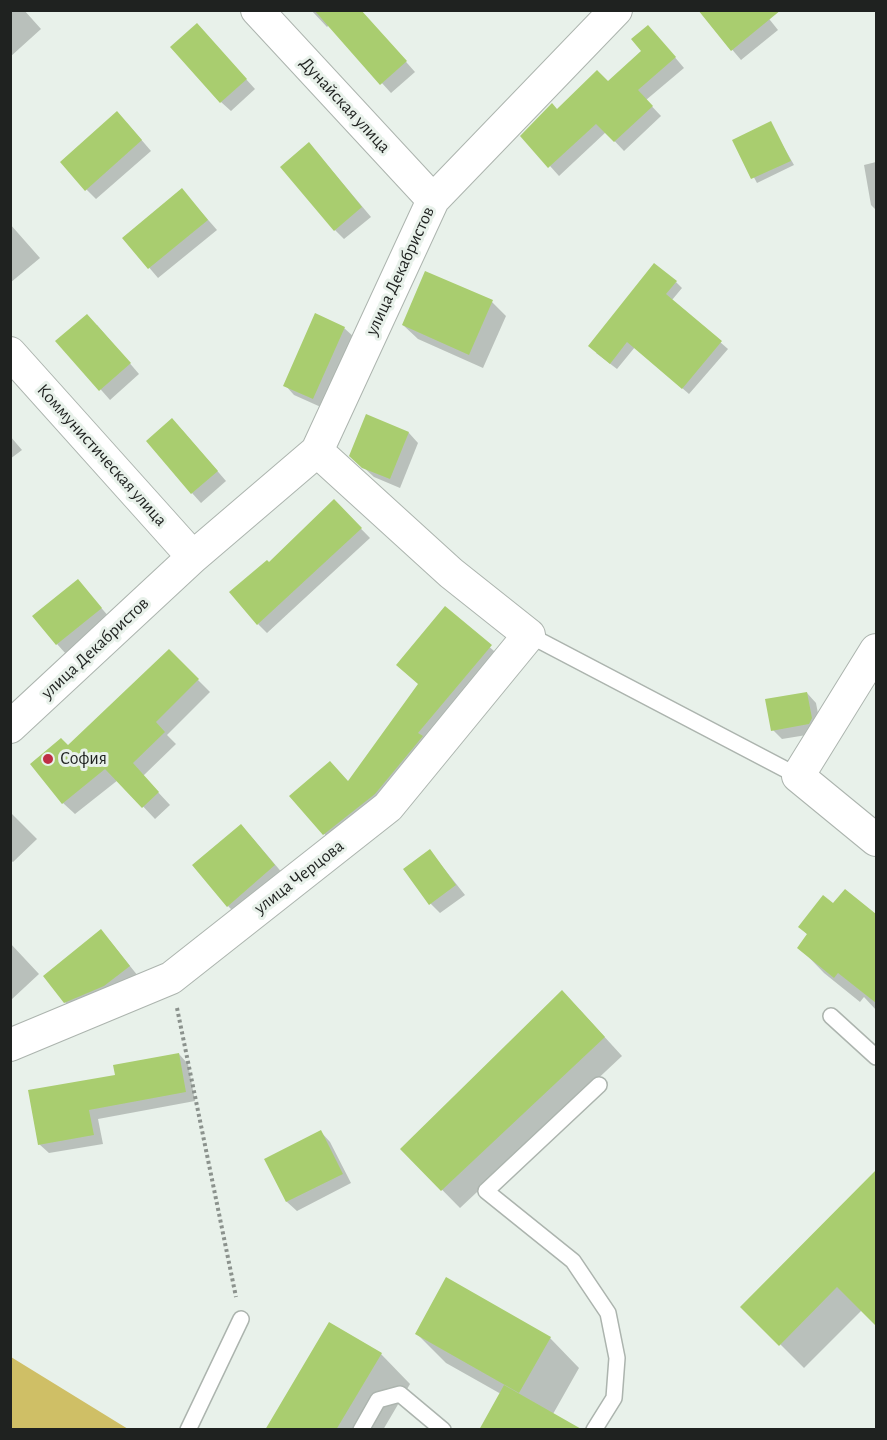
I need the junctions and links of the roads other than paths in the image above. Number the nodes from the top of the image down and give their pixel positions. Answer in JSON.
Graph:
{"nodes":[{"id":1,"x":257,"y":10,"type":"edge"},
{"id":2,"x":616,"y":10,"type":"edge"},
{"id":3,"x":433,"y":200,"type":"junction"},
{"id":4,"x":10,"y":353,"type":"edge"},
{"id":5,"x":317,"y":451,"type":"junction"},
{"id":6,"x":193,"y":557,"type":"junction"},
{"id":7,"x":529,"y":635,"type":"junction"},
{"id":8,"x":876,"y":650,"type":"edge"},
{"id":9,"x":10,"y":727,"type":"edge"},
{"id":10,"x":798,"y":776,"type":"junction"},
{"id":11,"x":876,"y":840,"type":"edge"},
{"id":12,"x":831,"y":1016,"type":"dead end"},
{"id":13,"x":10,"y":1045,"type":"edge"},
{"id":14,"x":876,"y":1057,"type":"edge"},
{"id":15,"x":599,"y":1085,"type":"dead end"},
{"id":16,"x":240,"y":1319,"type":"road end"},
{"id":17,"x":188,"y":1430,"type":"edge"},
{"id":18,"x":360,"y":1430,"type":"edge"},
{"id":19,"x":443,"y":1430,"type":"edge"},
{"id":20,"x":594,"y":1430,"type":"edge"}],
"edges":[{"from":1,"to":3,"type":"street","name":"Дунайская улица"},
{"from":2,"to":3,"type":"street","name":"улица Декабристов"},
{"from":3,"to":5,"type":"street","name":"улица Декабристов"},
{"from":4,"to":6,"type":"street","name":"Коммунистическая улица"},
{"from":5,"to":6,"type":"street","name":"улица Декабристов"},
{"from":5,"to":7,"type":"street"},
{"from":6,"to":9,"type":"street","name":"улица Декабристов"},
{"from":7,"to":10,"type":"lane"},
{"from":7,"to":13,"type":"street","name":"улица Черцова"},
{"from":8,"to":10,"type":"street"},
{"from":10,"to":11,"type":"street"},
{"from":12,"to":14,"type":"lane"},
{"from":15,"to":20,"type":"lane"},
{"from":16,"to":17,"type":"lane"},
{"from":18,"to":19,"type":"lane"}]}
